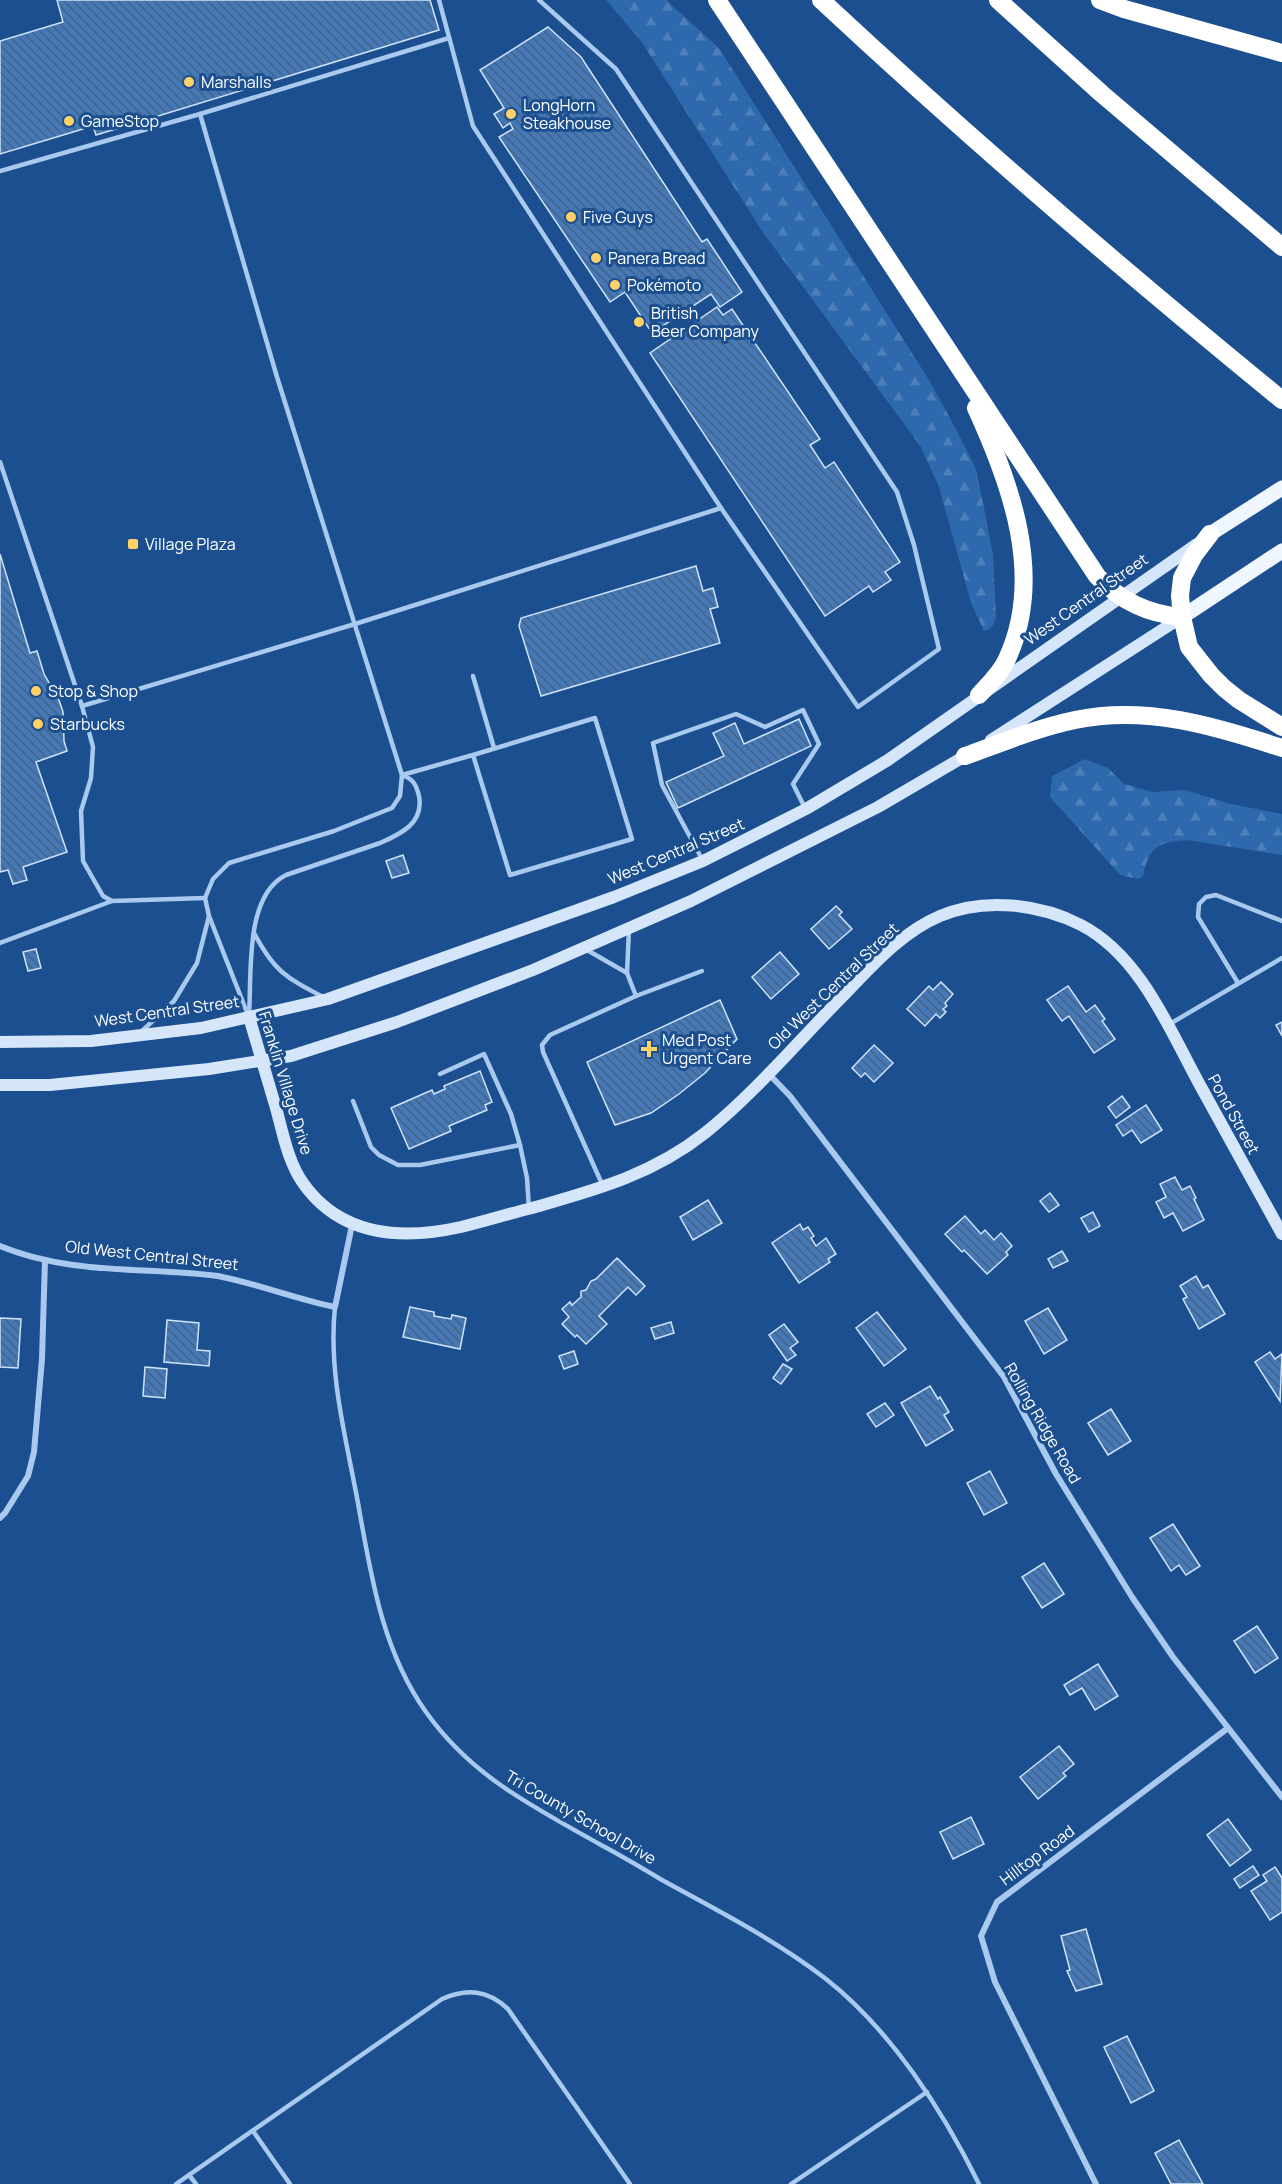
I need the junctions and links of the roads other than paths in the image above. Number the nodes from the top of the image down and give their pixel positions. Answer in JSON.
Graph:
{"nodes":[{"id":1,"x":439,"y":0,"type":"edge"},
{"id":2,"x":539,"y":0,"type":"edge"},
{"id":3,"x":717,"y":0,"type":"edge"},
{"id":4,"x":821,"y":0,"type":"edge"},
{"id":5,"x":998,"y":0,"type":"edge"},
{"id":6,"x":1100,"y":0,"type":"edge"},
{"id":7,"x":449,"y":38,"type":"junction"},
{"id":8,"x":1282,"y":53,"type":"edge"},
{"id":9,"x":200,"y":114,"type":"junction"},
{"id":10,"x":0,"y":171,"type":"edge"},
{"id":11,"x":1282,"y":247,"type":"edge"},
{"id":12,"x":954,"y":360,"type":"junction"},
{"id":13,"x":1282,"y":400,"type":"edge"},
{"id":14,"x":0,"y":462,"type":"edge"},
{"id":15,"x":1282,"y":488,"type":"edge"},
{"id":16,"x":721,"y":508,"type":"junction"},
{"id":17,"x":1210,"y":534,"type":"junction"},
{"id":18,"x":1282,"y":551,"type":"edge"},
{"id":19,"x":1120,"y":597,"type":"junction"},
{"id":20,"x":1182,"y":617,"type":"junction"},
{"id":21,"x":356,"y":624,"type":"junction"},
{"id":22,"x":473,"y":676,"type":"dead end"},
{"id":23,"x":979,"y":695,"type":"junction"},
{"id":24,"x":82,"y":706,"type":"junction"},
{"id":25,"x":1282,"y":728,"type":"edge"},
{"id":26,"x":494,"y":748,"type":"junction"},
{"id":27,"x":1282,"y":748,"type":"edge"},
{"id":28,"x":473,"y":755,"type":"junction"},
{"id":29,"x":965,"y":756,"type":"junction"},
{"id":30,"x":402,"y":775,"type":"junction"},
{"id":31,"x":806,"y":809,"type":"junction"},
{"id":32,"x":703,"y":861,"type":"junction"},
{"id":33,"x":205,"y":898,"type":"junction"},
{"id":34,"x":112,"y":901,"type":"junction"},
{"id":35,"x":209,"y":916,"type":"junction"},
{"id":36,"x":1282,"y":921,"type":"edge"},
{"id":37,"x":629,"y":928,"type":"junction"},
{"id":38,"x":253,"y":931,"type":"junction"},
{"id":39,"x":0,"y":943,"type":"edge"},
{"id":40,"x":584,"y":949,"type":"junction"},
{"id":41,"x":1282,"y":958,"type":"edge"},
{"id":42,"x":702,"y":971,"type":"dead end"},
{"id":43,"x":627,"y":973,"type":"junction"},
{"id":44,"x":1238,"y":983,"type":"junction"},
{"id":45,"x":636,"y":996,"type":"junction"},
{"id":46,"x":328,"y":999,"type":"junction"},
{"id":47,"x":1158,"y":1009,"type":"joint"},
{"id":48,"x":249,"y":1017,"type":"junction"},
{"id":49,"x":1167,"y":1026,"type":"junction"},
{"id":50,"x":137,"y":1035,"type":"junction"},
{"id":51,"x":0,"y":1042,"type":"edge"},
{"id":52,"x":262,"y":1060,"type":"junction"},
{"id":53,"x":768,"y":1072,"type":"junction"},
{"id":54,"x":441,"y":1074,"type":"dead end"},
{"id":55,"x":0,"y":1085,"type":"edge"},
{"id":56,"x":353,"y":1101,"type":"dead end"},
{"id":57,"x":520,"y":1145,"type":"junction"},
{"id":58,"x":603,"y":1187,"type":"junction"},
{"id":59,"x":529,"y":1209,"type":"junction"},
{"id":60,"x":352,"y":1225,"type":"junction"},
{"id":61,"x":1282,"y":1234,"type":"edge"},
{"id":62,"x":0,"y":1246,"type":"edge"},
{"id":63,"x":45,"y":1260,"type":"junction"},
{"id":64,"x":335,"y":1307,"type":"junction"},
{"id":65,"x":0,"y":1518,"type":"edge"},
{"id":66,"x":1228,"y":1728,"type":"junction"},
{"id":67,"x":1282,"y":1797,"type":"edge"},
{"id":68,"x":927,"y":2092,"type":"junction"},
{"id":69,"x":253,"y":2131,"type":"junction"},
{"id":70,"x":189,"y":2175,"type":"junction"},
{"id":71,"x":176,"y":2184,"type":"edge"},
{"id":72,"x":196,"y":2184,"type":"edge"},
{"id":73,"x":290,"y":2184,"type":"edge"},
{"id":74,"x":630,"y":2184,"type":"edge"},
{"id":75,"x":791,"y":2184,"type":"edge"},
{"id":76,"x":979,"y":2184,"type":"edge"},
{"id":77,"x":1096,"y":2184,"type":"edge"}],
"edges":[{"from":1,"to":7,"type":"lane"},
{"from":2,"to":16,"type":"lane"},
{"from":3,"to":12,"type":"highway"},
{"from":4,"to":13,"type":"highway"},
{"from":5,"to":11,"type":"highway"},
{"from":6,"to":8,"type":"highway"},
{"from":7,"to":9,"type":"lane"},
{"from":7,"to":16,"type":"lane"},
{"from":9,"to":10,"type":"lane"},
{"from":9,"to":21,"type":"lane"},
{"from":12,"to":19,"type":"highway"},
{"from":12,"to":23,"type":"highway"},
{"from":14,"to":24,"type":"lane"},
{"from":15,"to":17,"type":"main road","name":"West Central Street"},
{"from":16,"to":21,"type":"lane"},
{"from":17,"to":19,"type":"main road","name":"West Central Street"},
{"from":17,"to":20,"type":"highway"},
{"from":18,"to":20,"type":"main road"},
{"from":19,"to":20,"type":"highway"},
{"from":19,"to":23,"type":"main road","name":"West Central Street"},
{"from":20,"to":25,"type":"highway"},
{"from":20,"to":29,"type":"main road"},
{"from":21,"to":24,"type":"lane"},
{"from":21,"to":30,"type":"lane"},
{"from":22,"to":26,"type":"lane"},
{"from":23,"to":31,"type":"main road","name":"West Central Street"},
{"from":24,"to":34,"type":"lane"},
{"from":26,"to":28,"type":"lane"},
{"from":26,"to":28,"type":"lane"},
{"from":27,"to":29,"type":"highway"},
{"from":28,"to":30,"type":"lane"},
{"from":29,"to":37,"type":"main road"},
{"from":30,"to":33,"type":"lane"},
{"from":30,"to":38,"type":"lane"},
{"from":31,"to":32,"type":"main road","name":"West Central Street"},
{"from":31,"to":32,"type":"lane"},
{"from":32,"to":46,"type":"main road","name":"West Central Street"},
{"from":33,"to":34,"type":"lane"},
{"from":33,"to":35,"type":"lane","name":"Franklin Village Drive"},
{"from":34,"to":39,"type":"lane"},
{"from":35,"to":48,"type":"lane","name":"Franklin Village Drive"},
{"from":35,"to":50,"type":"lane"},
{"from":36,"to":44,"type":"lane"},
{"from":37,"to":40,"type":"main road"},
{"from":37,"to":43,"type":"lane"},
{"from":38,"to":46,"type":"lane"},
{"from":38,"to":48,"type":"lane"},
{"from":40,"to":43,"type":"lane"},
{"from":40,"to":52,"type":"main road"},
{"from":41,"to":44,"type":"lane"},
{"from":42,"to":45,"type":"lane"},
{"from":43,"to":45,"type":"lane"},
{"from":44,"to":49,"type":"lane"},
{"from":45,"to":58,"type":"lane"},
{"from":46,"to":48,"type":"main road","name":"West Central Street"},
{"from":47,"to":49,"type":"main road","name":"Pond Street"},
{"from":47,"to":53,"type":"main road","name":"Old West Central Street"},
{"from":48,"to":50,"type":"main road","name":"West Central Street"},
{"from":48,"to":52,"type":"main road","name":"Franklin Village Drive"},
{"from":49,"to":61,"type":"main road","name":"Pond Street"},
{"from":50,"to":51,"type":"main road","name":"West Central Street"},
{"from":52,"to":55,"type":"main road"},
{"from":52,"to":60,"type":"main road","name":"Franklin Village Drive"},
{"from":53,"to":58,"type":"main road","name":"Old West Central Street"},
{"from":53,"to":66,"type":"street","name":"Rolling Ridge Road"},
{"from":54,"to":57,"type":"lane"},
{"from":56,"to":57,"type":"lane"},
{"from":57,"to":59,"type":"lane"},
{"from":58,"to":59,"type":"main road","name":"Old West Central Street"},
{"from":59,"to":60,"type":"main road","name":"Old West Central Street"},
{"from":60,"to":64,"type":"street","name":"Tri County School Drive"},
{"from":62,"to":63,"type":"street","name":"Old West Central Street"},
{"from":63,"to":64,"type":"street","name":"Old West Central Street"},
{"from":63,"to":65,"type":"street"},
{"from":64,"to":68,"type":"lane","name":"Tri County School Drive"},
{"from":66,"to":67,"type":"street","name":"Rolling Ridge Road"},
{"from":66,"to":77,"type":"street","name":"Hilltop Road"},
{"from":68,"to":75,"type":"lane"},
{"from":68,"to":76,"type":"lane","name":"Tri County School Drive"},
{"from":69,"to":70,"type":"lane"},
{"from":69,"to":73,"type":"lane"},
{"from":69,"to":74,"type":"lane"},
{"from":70,"to":71,"type":"lane"},
{"from":70,"to":72,"type":"lane"}]}
